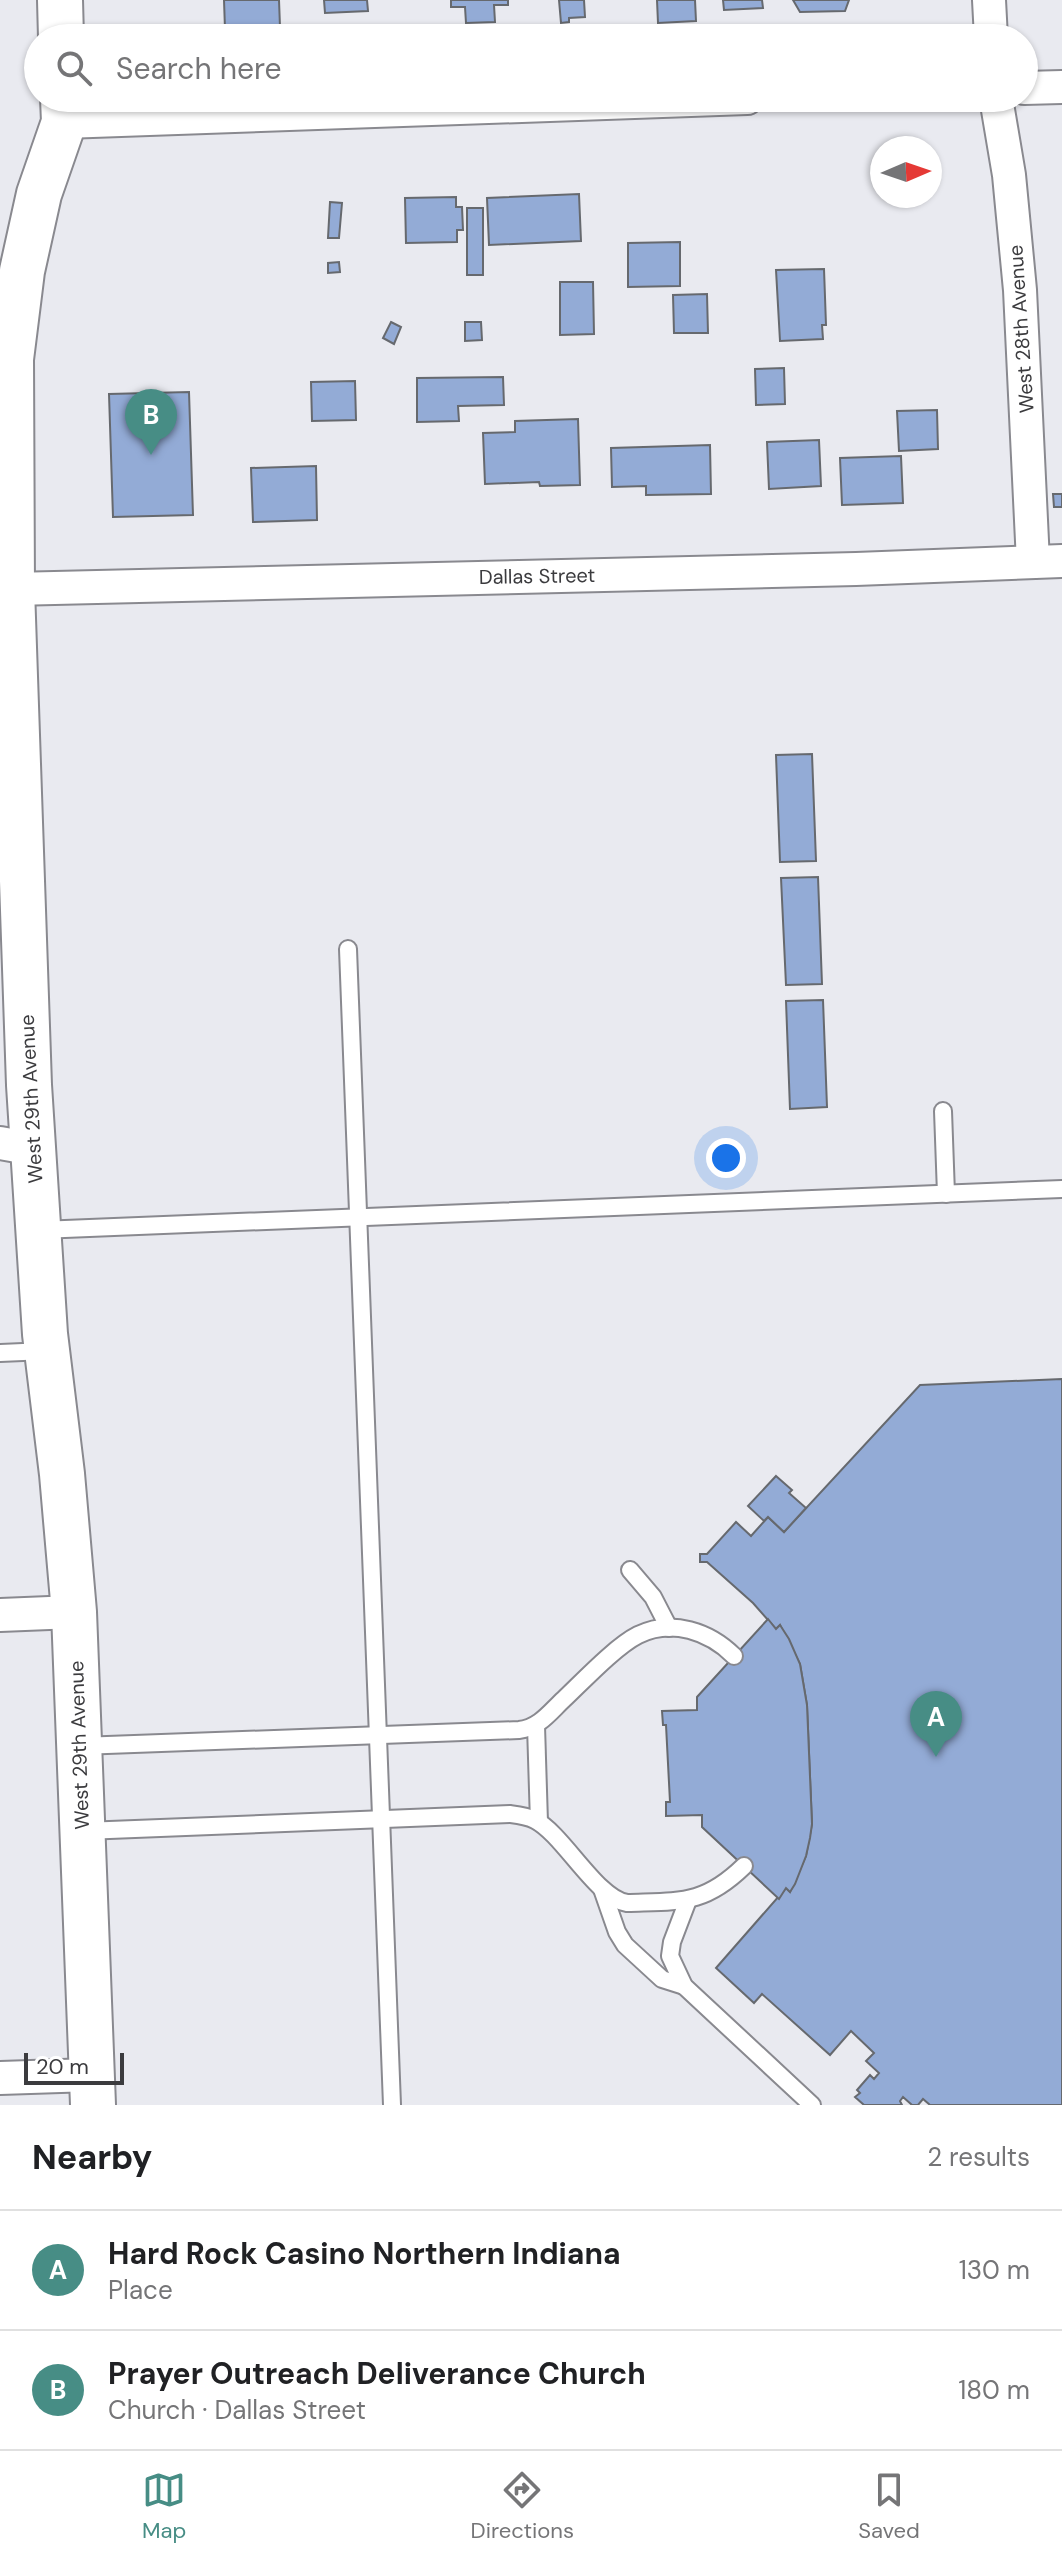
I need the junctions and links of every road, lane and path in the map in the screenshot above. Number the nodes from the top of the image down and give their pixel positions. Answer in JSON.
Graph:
{"nodes":[{"id":1,"x":60,"y":0,"type":"edge"},
{"id":2,"x":989,"y":0,"type":"edge"},
{"id":3,"x":61,"y":24,"type":"edge"},
{"id":4,"x":990,"y":24,"type":"edge"},
{"id":5,"x":1062,"y":87,"type":"edge"},
{"id":6,"x":1038,"y":88,"type":"edge"},
{"id":7,"x":63,"y":112,"type":"edge"},
{"id":8,"x":998,"y":112,"type":"edge"},
{"id":9,"x":1048,"y":561,"type":"edge"},
{"id":10,"x":12,"y":589,"type":"junction"},
{"id":11,"x":348,"y":949,"type":"dead end"},
{"id":12,"x":943,"y":1111,"type":"dead end"},
{"id":13,"x":17,"y":1146,"type":"edge"},
{"id":14,"x":1062,"y":1189,"type":"edge"},
{"id":15,"x":946,"y":1194,"type":"junction"},
{"id":16,"x":358,"y":1217,"type":"junction"},
{"id":17,"x":38,"y":1230,"type":"junction"},
{"id":18,"x":47,"y":1351,"type":"junction"},
{"id":19,"x":0,"y":1353,"type":"edge"},
{"id":20,"x":630,"y":1570,"type":"dead end"},
{"id":21,"x":74,"y":1612,"type":"junction"},
{"id":22,"x":0,"y":1615,"type":"edge"},
{"id":23,"x":669,"y":1628,"type":"junction"},
{"id":24,"x":734,"y":1656,"type":"dead end"},
{"id":25,"x":536,"y":1726,"type":"junction"},
{"id":26,"x":378,"y":1736,"type":"junction"},
{"id":27,"x":79,"y":1746,"type":"junction"},
{"id":28,"x":381,"y":1819,"type":"junction"},
{"id":29,"x":539,"y":1822,"type":"junction"},
{"id":30,"x":82,"y":1831,"type":"junction"},
{"id":31,"x":744,"y":1866,"type":"dead end"},
{"id":32,"x":601,"y":1886,"type":"junction"},
{"id":33,"x":688,"y":1900,"type":"junction"},
{"id":34,"x":684,"y":1986,"type":"junction"},
{"id":35,"x":0,"y":2078,"type":"edge"},
{"id":36,"x":92,"y":2090,"type":"edge"},
{"id":37,"x":392,"y":2105,"type":"edge"},
{"id":38,"x":812,"y":2105,"type":"edge"}],
"edges":[{"from":1,"to":3,"type":"street"},
{"from":2,"to":4,"type":"street"},
{"from":5,"to":6,"type":"street"},
{"from":7,"to":10,"type":"street","name":"West 29th Avenue"},
{"from":8,"to":9,"type":"street","name":"West 28th Avenue"},
{"from":9,"to":10,"type":"street","name":"Dallas Street"},
{"from":10,"to":13,"type":"street","name":"West 29th Avenue"},
{"from":11,"to":16,"type":"lane"},
{"from":12,"to":15,"type":"lane"},
{"from":13,"to":17,"type":"street","name":"West 29th Avenue"},
{"from":14,"to":15,"type":"lane"},
{"from":15,"to":16,"type":"lane"},
{"from":16,"to":17,"type":"lane"},
{"from":16,"to":26,"type":"lane"},
{"from":17,"to":18,"type":"street","name":"West 29th Avenue"},
{"from":18,"to":19,"type":"lane"},
{"from":18,"to":21,"type":"street","name":"West 29th Avenue"},
{"from":20,"to":23,"type":"lane"},
{"from":21,"to":22,"type":"street"},
{"from":21,"to":27,"type":"street","name":"West 29th Avenue"},
{"from":23,"to":24,"type":"lane"},
{"from":23,"to":25,"type":"lane"},
{"from":25,"to":26,"type":"lane"},
{"from":25,"to":29,"type":"lane"},
{"from":26,"to":27,"type":"lane"},
{"from":26,"to":28,"type":"lane"},
{"from":27,"to":30,"type":"street","name":"West 29th Avenue"},
{"from":28,"to":29,"type":"lane"},
{"from":28,"to":30,"type":"lane"},
{"from":28,"to":37,"type":"lane"},
{"from":29,"to":32,"type":"lane"},
{"from":30,"to":36,"type":"street","name":"West 29th Avenue"},
{"from":31,"to":33,"type":"lane"},
{"from":32,"to":33,"type":"lane"},
{"from":32,"to":34,"type":"lane"},
{"from":33,"to":34,"type":"lane"},
{"from":34,"to":38,"type":"lane"},
{"from":35,"to":36,"type":"street"}]}
